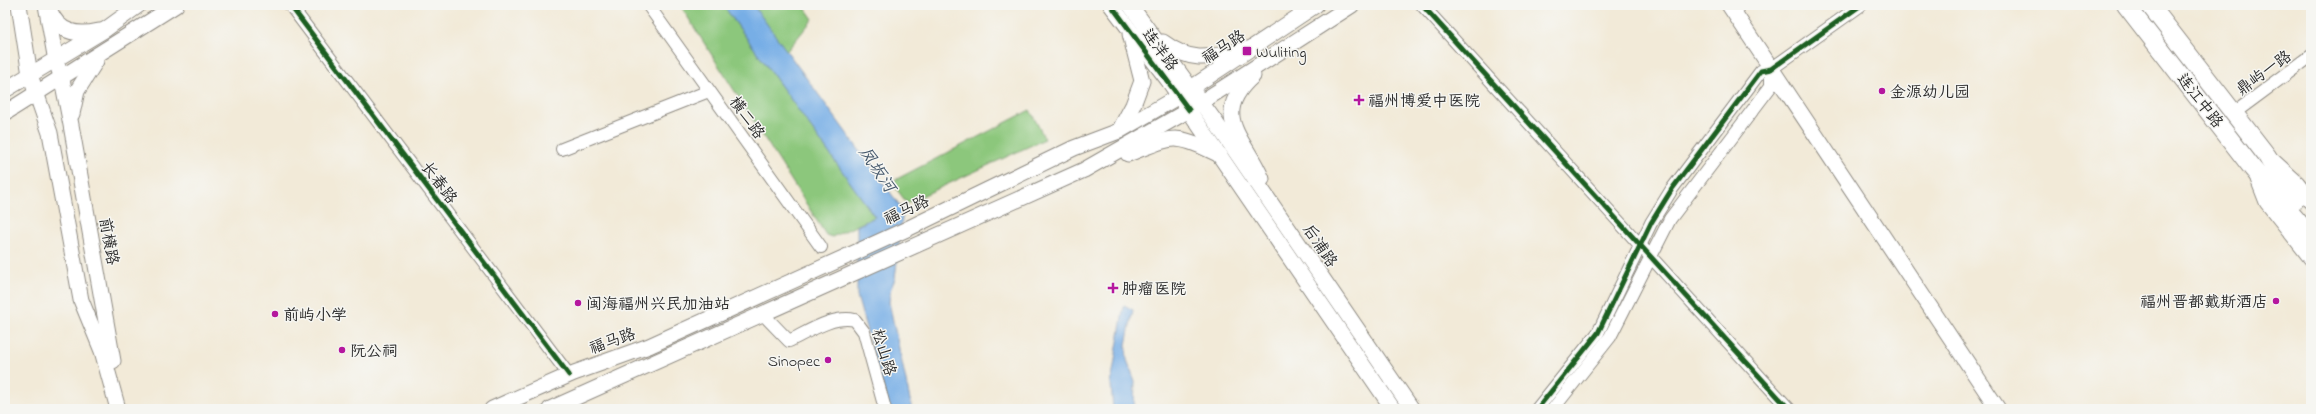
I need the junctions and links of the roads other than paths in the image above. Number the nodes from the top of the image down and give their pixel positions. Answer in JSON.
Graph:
{"nodes":[{"id":1,"x":19,"y":5,"type":"edge"},
{"id":2,"x":47,"y":5,"type":"edge"},
{"id":3,"x":139,"y":5,"type":"edge"},
{"id":4,"x":176,"y":5,"type":"edge"},
{"id":5,"x":290,"y":5,"type":"edge"},
{"id":6,"x":648,"y":5,"type":"edge"},
{"id":7,"x":1111,"y":5,"type":"edge"},
{"id":8,"x":1130,"y":5,"type":"edge"},
{"id":9,"x":1316,"y":5,"type":"edge"},
{"id":10,"x":1352,"y":5,"type":"edge"},
{"id":11,"x":1422,"y":5,"type":"edge"},
{"id":12,"x":1718,"y":5,"type":"edge"},
{"id":13,"x":1729,"y":5,"type":"edge"},
{"id":14,"x":1861,"y":5,"type":"edge"},
{"id":15,"x":2116,"y":5,"type":"edge"},
{"id":16,"x":2126,"y":5,"type":"edge"},
{"id":17,"x":2150,"y":5,"type":"edge"},
{"id":18,"x":2158,"y":5,"type":"edge"},
{"id":19,"x":1128,"y":27,"type":"junction"},
{"id":20,"x":106,"y":29,"type":"junction"},
{"id":21,"x":136,"y":30,"type":"junction"},
{"id":22,"x":1151,"y":33,"type":"junction"},
{"id":23,"x":1254,"y":48,"type":"junction"},
{"id":24,"x":1280,"y":52,"type":"junction"},
{"id":25,"x":2311,"y":56,"type":"edge"},
{"id":26,"x":56,"y":61,"type":"junction"},
{"id":27,"x":2197,"y":65,"type":"junction"},
{"id":28,"x":1766,"y":70,"type":"junction"},
{"id":29,"x":30,"y":75,"type":"junction"},
{"id":30,"x":2183,"y":77,"type":"junction"},
{"id":31,"x":62,"y":79,"type":"junction"},
{"id":32,"x":1771,"y":86,"type":"junction"},
{"id":33,"x":5,"y":90,"type":"edge"},
{"id":34,"x":709,"y":91,"type":"junction"},
{"id":35,"x":1185,"y":92,"type":"junction"},
{"id":36,"x":37,"y":94,"type":"junction"},
{"id":37,"x":1195,"y":106,"type":"junction"},
{"id":38,"x":5,"y":113,"type":"edge"},
{"id":39,"x":2234,"y":113,"type":"junction"},
{"id":40,"x":71,"y":125,"type":"junction"},
{"id":41,"x":1119,"y":130,"type":"junction"},
{"id":42,"x":562,"y":149,"type":"dead end"},
{"id":43,"x":1220,"y":155,"type":"junction"},
{"id":44,"x":2267,"y":156,"type":"junction"},
{"id":45,"x":2253,"y":169,"type":"junction"},
{"id":46,"x":1084,"y":170,"type":"junction"},
{"id":47,"x":2282,"y":192,"type":"junction"},
{"id":48,"x":2311,"y":201,"type":"edge"},
{"id":49,"x":1270,"y":203,"type":"junction"},
{"id":50,"x":2311,"y":220,"type":"edge"},
{"id":51,"x":2311,"y":237,"type":"edge"},
{"id":52,"x":1640,"y":245,"type":"junction"},
{"id":53,"x":822,"y":247,"type":"dead end"},
{"id":54,"x":1650,"y":256,"type":"junction"},
{"id":55,"x":2311,"y":258,"type":"edge"},
{"id":56,"x":762,"y":313,"type":"junction"},
{"id":57,"x":569,"y":375,"type":"junction"},
{"id":58,"x":118,"y":409,"type":"edge"},
{"id":59,"x":126,"y":409,"type":"edge"},
{"id":60,"x":492,"y":409,"type":"edge"},
{"id":61,"x":550,"y":409,"type":"edge"},
{"id":62,"x":885,"y":409,"type":"edge"},
{"id":63,"x":1393,"y":409,"type":"edge"},
{"id":64,"x":1412,"y":409,"type":"edge"},
{"id":65,"x":1537,"y":409,"type":"edge"},
{"id":66,"x":1553,"y":409,"type":"edge"},
{"id":67,"x":1789,"y":409,"type":"edge"},
{"id":68,"x":1986,"y":409,"type":"edge"},
{"id":69,"x":1998,"y":409,"type":"edge"}],
"edges":[{"from":1,"to":29,"type":"main road"},
{"from":2,"to":20,"type":"main road"},
{"from":2,"to":26,"type":"main road","name":"前横路"},
{"from":3,"to":20,"type":"main road"},
{"from":4,"to":21,"type":"main road"},
{"from":5,"to":57,"type":"street","name":"长春路"},
{"from":6,"to":34,"type":"street","name":"横二路"},
{"from":7,"to":19,"type":"main road","name":"连洋路"},
{"from":8,"to":22,"type":"main road","name":"连洋路"},
{"from":9,"to":23,"type":"main road","name":"福马路"},
{"from":10,"to":24,"type":"main road"},
{"from":11,"to":52,"type":"street"},
{"from":12,"to":28,"type":"main road"},
{"from":13,"to":28,"type":"main road"},
{"from":14,"to":28,"type":"street"},
{"from":15,"to":30,"type":"main road"},
{"from":16,"to":30,"type":"highway","name":"连江中路"},
{"from":17,"to":27,"type":"highway","name":"连江中路"},
{"from":18,"to":27,"type":"main road"},
{"from":19,"to":35,"type":"main road","name":"连洋路"},
{"from":19,"to":41,"type":"main road"},
{"from":20,"to":26,"type":"main road"},
{"from":21,"to":31,"type":"main road"},
{"from":21,"to":40,"type":"main road"},
{"from":22,"to":23,"type":"main road"},
{"from":22,"to":35,"type":"main road","name":"连洋路"},
{"from":23,"to":35,"type":"main road","name":"福马路"},
{"from":24,"to":37,"type":"main road"},
{"from":24,"to":49,"type":"main road"},
{"from":25,"to":39,"type":"street","name":"鼎屿一路"},
{"from":26,"to":29,"type":"main road"},
{"from":26,"to":31,"type":"main road","name":"前横路"},
{"from":27,"to":39,"type":"highway","name":"连江中路"},
{"from":28,"to":32,"type":"main road"},
{"from":28,"to":52,"type":"street"},
{"from":28,"to":69,"type":"main road"},
{"from":29,"to":33,"type":"main road"},
{"from":29,"to":36,"type":"main road"},
{"from":30,"to":45,"type":"highway","name":"连江中路"},
{"from":31,"to":36,"type":"main road"},
{"from":31,"to":40,"type":"main road","name":"前横路"},
{"from":32,"to":54,"type":"street"},
{"from":32,"to":68,"type":"main road"},
{"from":34,"to":42,"type":"street"},
{"from":34,"to":53,"type":"street","name":"横二路"},
{"from":35,"to":37,"type":"main road","name":"连洋路"},
{"from":35,"to":41,"type":"main road","name":"福马路"},
{"from":36,"to":38,"type":"main road"},
{"from":36,"to":58,"type":"main road"},
{"from":37,"to":43,"type":"main road","name":"后浦路"},
{"from":37,"to":46,"type":"main road"},
{"from":37,"to":49,"type":"main road","name":"后浦路"},
{"from":39,"to":44,"type":"highway","name":"连江中路"},
{"from":40,"to":59,"type":"main road","name":"前横路"},
{"from":41,"to":57,"type":"main road","name":"福马路"},
{"from":43,"to":46,"type":"main road"},
{"from":43,"to":63,"type":"main road","name":"后浦路"},
{"from":44,"to":47,"type":"highway","name":"连江中路"},
{"from":44,"to":48,"type":"main road"},
{"from":45,"to":47,"type":"highway","name":"连江中路"},
{"from":45,"to":55,"type":"main road"},
{"from":46,"to":56,"type":"main road"},
{"from":47,"to":50,"type":"highway"},
{"from":47,"to":51,"type":"highway"},
{"from":49,"to":64,"type":"main road","name":"后浦路"},
{"from":52,"to":54,"type":"street"},
{"from":52,"to":65,"type":"street"},
{"from":54,"to":66,"type":"street"},
{"from":54,"to":67,"type":"street"},
{"from":56,"to":61,"type":"main road"},
{"from":56,"to":62,"type":"street","name":"松山路"},
{"from":57,"to":60,"type":"main road","name":"福马路"}]}
